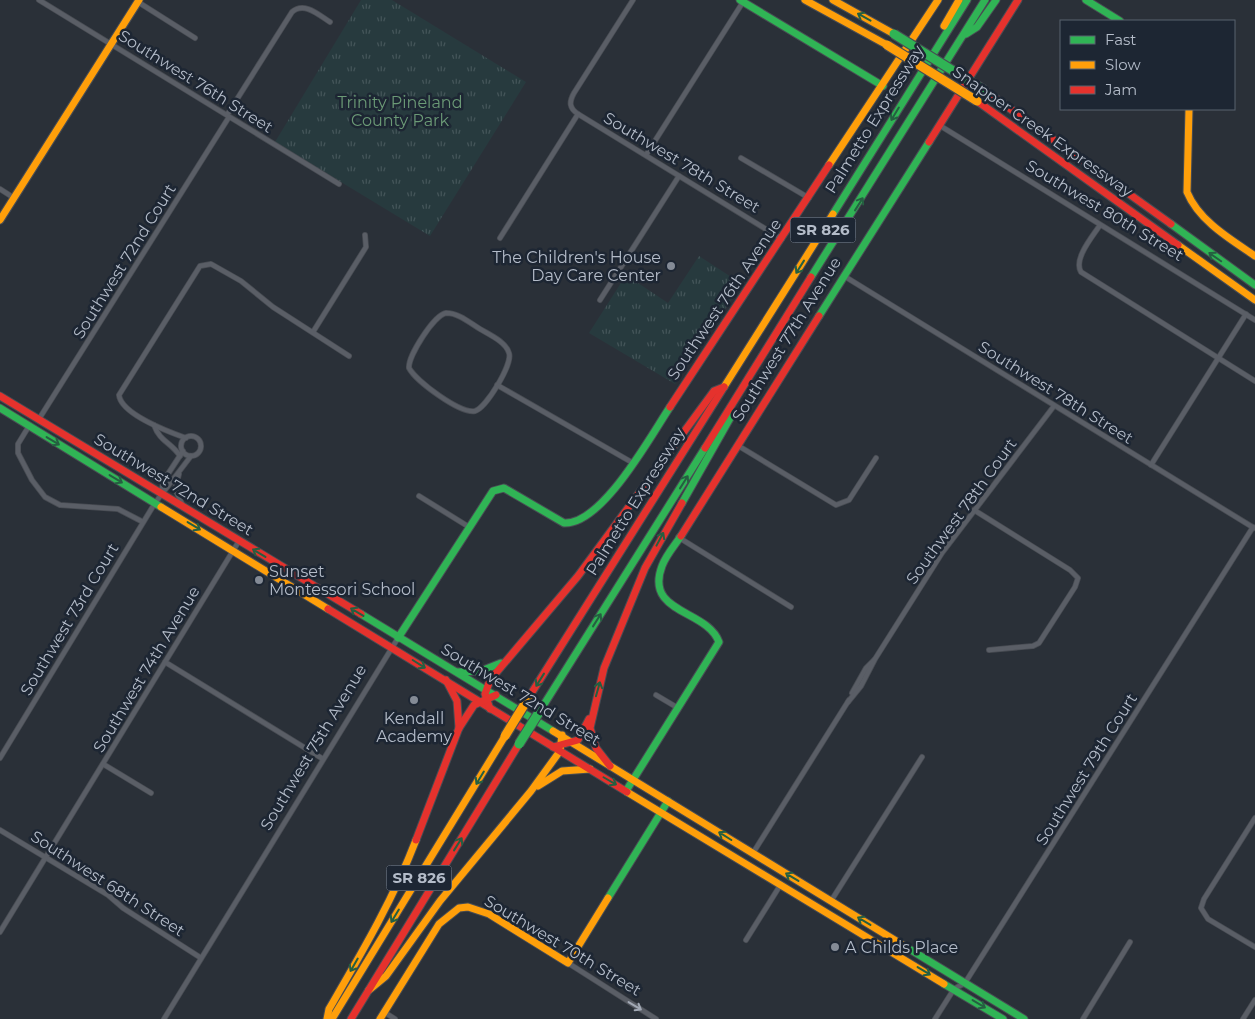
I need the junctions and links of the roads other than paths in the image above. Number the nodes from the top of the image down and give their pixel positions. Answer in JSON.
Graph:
{"nodes":[{"id":1,"x":40,"y":0,"type":"edge"},
{"id":2,"x":633,"y":0,"type":"edge"},
{"id":3,"x":805,"y":0,"type":"edge"},
{"id":4,"x":833,"y":0,"type":"edge"},
{"id":5,"x":938,"y":0,"type":"edge"},
{"id":6,"x":959,"y":0,"type":"edge"},
{"id":7,"x":967,"y":0,"type":"edge"},
{"id":8,"x":986,"y":0,"type":"edge"},
{"id":9,"x":996,"y":0,"type":"edge"},
{"id":10,"x":1018,"y":0,"type":"edge"},
{"id":11,"x":1086,"y":0,"type":"edge"},
{"id":12,"x":138,"y":1,"type":"edge"},
{"id":13,"x":741,"y":1,"type":"edge"},
{"id":14,"x":1118,"y":20,"type":"edge"},
{"id":15,"x":330,"y":22,"type":"dead end"},
{"id":16,"x":963,"y":36,"type":"junction"},
{"id":17,"x":195,"y":38,"type":"dead end"},
{"id":18,"x":111,"y":44,"type":"junction"},
{"id":19,"x":929,"y":59,"type":"junction"},
{"id":20,"x":883,"y":86,"type":"junction"},
{"id":21,"x":1189,"y":110,"type":"edge"},
{"id":22,"x":578,"y":114,"type":"junction"},
{"id":23,"x":228,"y":116,"type":"junction"},
{"id":24,"x":938,"y":125,"type":"junction"},
{"id":25,"x":646,"y":155,"type":"junction"},
{"id":26,"x":741,"y":158,"type":"dead end"},
{"id":27,"x":679,"y":176,"type":"junction"},
{"id":28,"x":339,"y":184,"type":"dead end"},
{"id":29,"x":0,"y":189,"type":"edge"},
{"id":30,"x":14,"y":198,"type":"junction"},
{"id":31,"x":809,"y":198,"type":"junction"},
{"id":32,"x":0,"y":220,"type":"edge"},
{"id":33,"x":1100,"y":225,"type":"junction"},
{"id":34,"x":366,"y":235,"type":"dead end"},
{"id":35,"x":500,"y":238,"type":"dead end"},
{"id":36,"x":782,"y":239,"type":"junction"},
{"id":37,"x":1255,"y":256,"type":"edge"},
{"id":38,"x":844,"y":276,"type":"junction"},
{"id":39,"x":1255,"y":285,"type":"edge"},
{"id":40,"x":600,"y":300,"type":"dead end"},
{"id":41,"x":1255,"y":300,"type":"edge"},
{"id":42,"x":1246,"y":314,"type":"junction"},
{"id":43,"x":1255,"y":320,"type":"edge"},
{"id":44,"x":312,"y":332,"type":"junction"},
{"id":45,"x":349,"y":356,"type":"dead end"},
{"id":46,"x":1218,"y":358,"type":"junction"},
{"id":47,"x":1255,"y":381,"type":"edge"},
{"id":48,"x":497,"y":385,"type":"junction"},
{"id":49,"x":724,"y":387,"type":"junction"},
{"id":50,"x":740,"y":394,"type":"junction"},
{"id":51,"x":0,"y":396,"type":"edge"},
{"id":52,"x":1054,"y":406,"type":"junction"},
{"id":53,"x":0,"y":409,"type":"edge"},
{"id":54,"x":39,"y":419,"type":"junction"},
{"id":55,"x":48,"y":425,"type":"junction"},
{"id":56,"x":154,"y":425,"type":"junction"},
{"id":57,"x":29,"y":426,"type":"junction"},
{"id":58,"x":165,"y":429,"type":"junction"},
{"id":59,"x":160,"y":437,"type":"junction"},
{"id":60,"x":186,"y":438,"type":"junction"},
{"id":61,"x":737,"y":445,"type":"junction"},
{"id":62,"x":181,"y":453,"type":"junction"},
{"id":63,"x":190,"y":456,"type":"junction"},
{"id":64,"x":876,"y":458,"type":"dead end"},
{"id":65,"x":633,"y":464,"type":"junction"},
{"id":66,"x":1151,"y":465,"type":"junction"},
{"id":67,"x":179,"y":472,"type":"junction"},
{"id":68,"x":492,"y":492,"type":"joint"},
{"id":69,"x":161,"y":493,"type":"junction"},
{"id":70,"x":419,"y":496,"type":"dead end"},
{"id":71,"x":155,"y":503,"type":"junction"},
{"id":72,"x":183,"y":507,"type":"junction"},
{"id":73,"x":974,"y":510,"type":"junction"},
{"id":74,"x":143,"y":522,"type":"junction"},
{"id":75,"x":469,"y":527,"type":"junction"},
{"id":76,"x":1254,"y":528,"type":"edge"},
{"id":77,"x":678,"y":538,"type":"junction"},
{"id":78,"x":239,"y":541,"type":"junction"},
{"id":79,"x":233,"y":550,"type":"junction"},
{"id":80,"x":309,"y":583,"type":"junction"},
{"id":81,"x":304,"y":593,"type":"junction"},
{"id":82,"x":791,"y":606,"type":"dead end"},
{"id":83,"x":398,"y":638,"type":"junction"},
{"id":84,"x":392,"y":647,"type":"junction"},
{"id":85,"x":989,"y":650,"type":"dead end"},
{"id":86,"x":506,"y":660,"type":"junction"},
{"id":87,"x":165,"y":662,"type":"junction"},
{"id":88,"x":458,"y":672,"type":"junction"},
{"id":89,"x":446,"y":680,"type":"junction"},
{"id":90,"x":486,"y":688,"type":"junction"},
{"id":91,"x":496,"y":694,"type":"junction"},
{"id":92,"x":656,"y":695,"type":"dead end"},
{"id":93,"x":482,"y":700,"type":"junction"},
{"id":94,"x":678,"y":708,"type":"junction"},
{"id":95,"x":591,"y":717,"type":"junction"},
{"id":96,"x":459,"y":728,"type":"junction"},
{"id":97,"x":562,"y":735,"type":"junction"},
{"id":98,"x":574,"y":743,"type":"junction"},
{"id":99,"x":558,"y":748,"type":"junction"},
{"id":100,"x":922,"y":757,"type":"dead end"},
{"id":101,"x":0,"y":758,"type":"edge"},
{"id":102,"x":323,"y":759,"type":"junction"},
{"id":103,"x":103,"y":764,"type":"junction"},
{"id":104,"x":610,"y":766,"type":"junction"},
{"id":105,"x":590,"y":770,"type":"junction"},
{"id":106,"x":633,"y":780,"type":"junction"},
{"id":107,"x":531,"y":791,"type":"junction"},
{"id":108,"x":626,"y":791,"type":"junction"},
{"id":109,"x":151,"y":793,"type":"dead end"},
{"id":110,"x":668,"y":801,"type":"junction"},
{"id":111,"x":662,"y":811,"type":"junction"},
{"id":112,"x":1255,"y":818,"type":"edge"},
{"id":113,"x":0,"y":830,"type":"edge"},
{"id":114,"x":752,"y":853,"type":"junction"},
{"id":115,"x":46,"y":858,"type":"junction"},
{"id":116,"x":747,"y":863,"type":"junction"},
{"id":117,"x":781,"y":884,"type":"junction"},
{"id":118,"x":831,"y":901,"type":"junction"},
{"id":119,"x":0,"y":932,"type":"edge"},
{"id":120,"x":746,"y":940,"type":"dead end"},
{"id":121,"x":1130,"y":942,"type":"dead end"},
{"id":122,"x":1255,"y":947,"type":"edge"},
{"id":123,"x":201,"y":958,"type":"junction"},
{"id":124,"x":568,"y":963,"type":"junction"},
{"id":125,"x":965,"y":983,"type":"junction"},
{"id":126,"x":954,"y":989,"type":"junction"},
{"id":127,"x":369,"y":990,"type":"junction"},
{"id":128,"x":1255,"y":1000,"type":"edge"},
{"id":129,"x":382,"y":1016,"type":"edge"},
{"id":130,"x":164,"y":1019,"type":"edge"},
{"id":131,"x":326,"y":1019,"type":"edge"},
{"id":132,"x":332,"y":1019,"type":"edge"},
{"id":133,"x":351,"y":1019,"type":"edge"},
{"id":134,"x":395,"y":1019,"type":"edge"},
{"id":135,"x":656,"y":1019,"type":"edge"},
{"id":136,"x":935,"y":1019,"type":"edge"},
{"id":137,"x":1003,"y":1019,"type":"edge"},
{"id":138,"x":1024,"y":1019,"type":"edge"},
{"id":139,"x":1083,"y":1019,"type":"edge"},
{"id":140,"x":1243,"y":1019,"type":"edge"}],
"edges":[{"from":1,"to":18,"type":"street","name":"Southwest 76th Street"},
{"from":2,"to":22,"type":"street","name":"Southwest 78th Street"},
{"from":3,"to":41,"type":"main road","name":"Snapper Creek Expressway","bridge":true},
{"from":39,"to":4,"type":"main road","name":"Snapper Creek Expressway","one_way":true,"bridge":true},
{"from":5,"to":20,"type":"main road","name":"Southwest 76th Avenue"},
{"from":6,"to":19,"type":"main road"},
{"from":7,"to":19,"type":"main road","name":"Palmetto Expressway","number":"SR 826"},
{"from":8,"to":16,"type":"main road","name":"Palmetto Expressway","number":"SR 826"},
{"from":9,"to":16,"type":"main road"},
{"from":10,"to":24,"type":"main road","name":"Southwest 77th Avenue"},
{"from":11,"to":14,"type":"main road"},
{"from":12,"to":17,"type":"street"},
{"from":12,"to":18,"type":"main road"},
{"from":13,"to":20,"type":"main road"},
{"from":13,"to":25,"type":"street"},
{"from":15,"to":23,"type":"street","name":"Southwest 72nd Court"},
{"from":50,"to":16,"type":"main road","name":"Palmetto Expressway","number":"SR 826","one_way":true},
{"from":18,"to":23,"type":"street","name":"Southwest 76th Street"},
{"from":18,"to":30,"type":"main road"},
{"from":19,"to":49,"type":"main road","name":"Palmetto Expressway","number":"SR 826","one_way":true},
{"from":20,"to":31,"type":"main road","name":"Southwest 76th Avenue"},
{"from":21,"to":37,"type":"main road"},
{"from":22,"to":25,"type":"street","name":"Southwest 78th Street"},
{"from":22,"to":35,"type":"street"},
{"from":23,"to":28,"type":"street","name":"Southwest 76th Street"},
{"from":23,"to":54,"type":"street","name":"Southwest 72nd Court"},
{"from":24,"to":33,"type":"street","name":"Southwest 80th Street"},
{"from":24,"to":38,"type":"main road","name":"Southwest 77th Avenue"},
{"from":25,"to":27,"type":"street","name":"Southwest 78th Street"},
{"from":26,"to":31,"type":"street"},
{"from":27,"to":36,"type":"street","name":"Southwest 78th Street"},
{"from":27,"to":40,"type":"street"},
{"from":29,"to":30,"type":"street"},
{"from":30,"to":32,"type":"main road"},
{"from":31,"to":36,"type":"main road","name":"Southwest 76th Avenue"},
{"from":33,"to":42,"type":"street","name":"Southwest 80th Street"},
{"from":33,"to":46,"type":"street"},
{"from":34,"to":44,"type":"street"},
{"from":36,"to":65,"type":"main road","name":"Southwest 76th Avenue"},
{"from":38,"to":52,"type":"street","name":"Southwest 78th Street"},
{"from":38,"to":61,"type":"main road","name":"Southwest 77th Avenue"},
{"from":42,"to":43,"type":"street","name":"Southwest 80th Street"},
{"from":42,"to":46,"type":"street"},
{"from":44,"to":45,"type":"street"},
{"from":44,"to":56,"type":"street"},
{"from":46,"to":47,"type":"street"},
{"from":46,"to":66,"type":"street"},
{"from":48,"to":48,"type":"street"},
{"from":48,"to":65,"type":"street"},
{"from":49,"to":86,"type":"main road"},
{"from":49,"to":132,"type":"main road","name":"Palmetto Expressway","number":"SR 826","one_way":true,"bridge":true},
{"from":95,"to":50,"type":"main road","one_way":true},
{"from":127,"to":50,"type":"main road","name":"Palmetto Expressway","number":"SR 826","one_way":true,"bridge":true},
{"from":51,"to":54,"type":"main road","name":"Southwest 72nd Street"},
{"from":52,"to":66,"type":"street","name":"Southwest 78th Street"},
{"from":52,"to":73,"type":"street","name":"Southwest 78th Court"},
{"from":53,"to":57,"type":"main road","name":"Southwest 72nd Street"},
{"from":54,"to":55,"type":"main road","name":"Southwest 72nd Street"},
{"from":55,"to":57,"type":"main road"},
{"from":55,"to":69,"type":"main road","name":"Southwest 72nd Street"},
{"from":56,"to":58,"type":"street"},
{"from":56,"to":59,"type":"street"},
{"from":57,"to":71,"type":"main road","name":"Southwest 72nd Street","one_way":true},
{"from":57,"to":74,"type":"street"},
{"from":58,"to":59,"type":"street"},
{"from":58,"to":60,"type":"street"},
{"from":59,"to":62,"type":"street"},
{"from":60,"to":62,"type":"street"},
{"from":60,"to":63,"type":"street"},
{"from":61,"to":64,"type":"street"},
{"from":61,"to":77,"type":"main road","name":"Southwest 77th Avenue"},
{"from":62,"to":63,"type":"street"},
{"from":62,"to":69,"type":"street"},
{"from":63,"to":67,"type":"street"},
{"from":65,"to":68,"type":"main road","name":"Southwest 76th Avenue"},
{"from":66,"to":76,"type":"street","name":"Southwest 78th Street"},
{"from":67,"to":69,"type":"street"},
{"from":67,"to":72,"type":"street"},
{"from":68,"to":75,"type":"main road","name":"Southwest 75th Avenue"},
{"from":69,"to":71,"type":"street","name":"Southwest 73rd Court"},
{"from":69,"to":72,"type":"main road","name":"Southwest 72nd Street"},
{"from":70,"to":75,"type":"street"},
{"from":71,"to":74,"type":"street","name":"Southwest 73rd Court"},
{"from":71,"to":79,"type":"main road","name":"Southwest 72nd Street","one_way":true},
{"from":72,"to":78,"type":"main road","name":"Southwest 72nd Street"},
{"from":73,"to":85,"type":"street"},
{"from":73,"to":114,"type":"street","name":"Southwest 78th Court"},
{"from":74,"to":101,"type":"street","name":"Southwest 73rd Court"},
{"from":75,"to":83,"type":"main road","name":"Southwest 75th Avenue"},
{"from":76,"to":125,"type":"street","name":"Southwest 79th Court"},
{"from":77,"to":82,"type":"street"},
{"from":77,"to":94,"type":"main road","name":"Southwest 77th Avenue"},
{"from":78,"to":79,"type":"street","name":"Southwest 74th Avenue"},
{"from":80,"to":78,"type":"main road","name":"Southwest 72nd Street","one_way":true},
{"from":79,"to":81,"type":"main road","name":"Southwest 72nd Street"},
{"from":79,"to":87,"type":"street","name":"Southwest 74th Avenue"},
{"from":80,"to":81,"type":"main road"},
{"from":83,"to":80,"type":"main road","name":"Southwest 72nd Street","one_way":true},
{"from":81,"to":84,"type":"main road","name":"Southwest 72nd Street"},
{"from":83,"to":84,"type":"street","name":"Southwest 75th Avenue"},
{"from":83,"to":88,"type":"main road","name":"Southwest 72nd Street"},
{"from":84,"to":89,"type":"main road","name":"Southwest 72nd Street","one_way":true},
{"from":84,"to":102,"type":"street","name":"Southwest 75th Avenue"},
{"from":86,"to":88,"type":"main road"},
{"from":86,"to":90,"type":"main road"},
{"from":87,"to":102,"type":"street"},
{"from":87,"to":103,"type":"street","name":"Southwest 74th Avenue"},
{"from":88,"to":90,"type":"main road","name":"Southwest 72nd Street"},
{"from":89,"to":93,"type":"main road","name":"Southwest 72nd Street"},
{"from":89,"to":96,"type":"main road"},
{"from":90,"to":91,"type":"main road","name":"Southwest 72nd Street"},
{"from":90,"to":93,"type":"main road"},
{"from":91,"to":93,"type":"main road"},
{"from":91,"to":97,"type":"main road","name":"Southwest 72nd Street"},
{"from":92,"to":94,"type":"street"},
{"from":93,"to":96,"type":"main road"},
{"from":93,"to":99,"type":"main road","name":"Southwest 72nd Street"},
{"from":94,"to":106,"type":"main road"},
{"from":95,"to":98,"type":"main road"},
{"from":95,"to":104,"type":"main road"},
{"from":96,"to":131,"type":"main road","one_way":true},
{"from":97,"to":98,"type":"main road","name":"Southwest 72nd Street"},
{"from":97,"to":99,"type":"main road"},
{"from":98,"to":99,"type":"main road"},
{"from":98,"to":104,"type":"main road","name":"Southwest 72nd Street"},
{"from":99,"to":105,"type":"main road","name":"Southwest 72nd Street"},
{"from":99,"to":107,"type":"main road"},
{"from":100,"to":118,"type":"street"},
{"from":102,"to":123,"type":"street","name":"Southwest 75th Avenue"},
{"from":103,"to":109,"type":"street","name":"Southwest 74th Avenue"},
{"from":103,"to":115,"type":"street"},
{"from":104,"to":106,"type":"main road","name":"Southwest 72nd Street"},
{"from":105,"to":107,"type":"main road"},
{"from":105,"to":108,"type":"main road","name":"Southwest 72nd Street","one_way":true},
{"from":106,"to":108,"type":"main road"},
{"from":106,"to":110,"type":"main road","name":"Southwest 72nd Street"},
{"from":107,"to":127,"type":"main road"},
{"from":108,"to":111,"type":"main road","name":"Southwest 72nd Street"},
{"from":110,"to":111,"type":"main road"},
{"from":114,"to":110,"type":"main road","name":"Southwest 72nd Street","one_way":true},
{"from":111,"to":116,"type":"main road","name":"Southwest 72nd Street"},
{"from":111,"to":124,"type":"main road"},
{"from":112,"to":122,"type":"street"},
{"from":113,"to":115,"type":"street","name":"Southwest 68th Street"},
{"from":114,"to":116,"type":"main road"},
{"from":118,"to":114,"type":"main road","name":"Southwest 72nd Street","one_way":true},
{"from":115,"to":119,"type":"street"},
{"from":115,"to":123,"type":"street","name":"Southwest 68th Street"},
{"from":116,"to":117,"type":"main road","name":"Southwest 72nd Street"},
{"from":117,"to":120,"type":"street"},
{"from":117,"to":126,"type":"main road","name":"Southwest 72nd Street","one_way":true},
{"from":125,"to":118,"type":"main road","name":"Southwest 72nd Street","one_way":true},
{"from":121,"to":139,"type":"street"},
{"from":123,"to":130,"type":"street","name":"Southwest 75th Avenue"},
{"from":124,"to":129,"type":"main road","name":"Southwest 70th Street"},
{"from":124,"to":135,"type":"street","name":"Southwest 70th Street","one_way":true},
{"from":125,"to":126,"type":"street","name":"Southwest 79th Court"},
{"from":125,"to":138,"type":"main road","name":"Southwest 72nd Street"},
{"from":126,"to":136,"type":"street","name":"Southwest 79th Court"},
{"from":126,"to":137,"type":"main road","name":"Southwest 72nd Street","one_way":true},
{"from":127,"to":133,"type":"main road","name":"Palmetto Expressway","number":"SR 826"},
{"from":128,"to":140,"type":"street"},
{"from":129,"to":134,"type":"street"}]}
